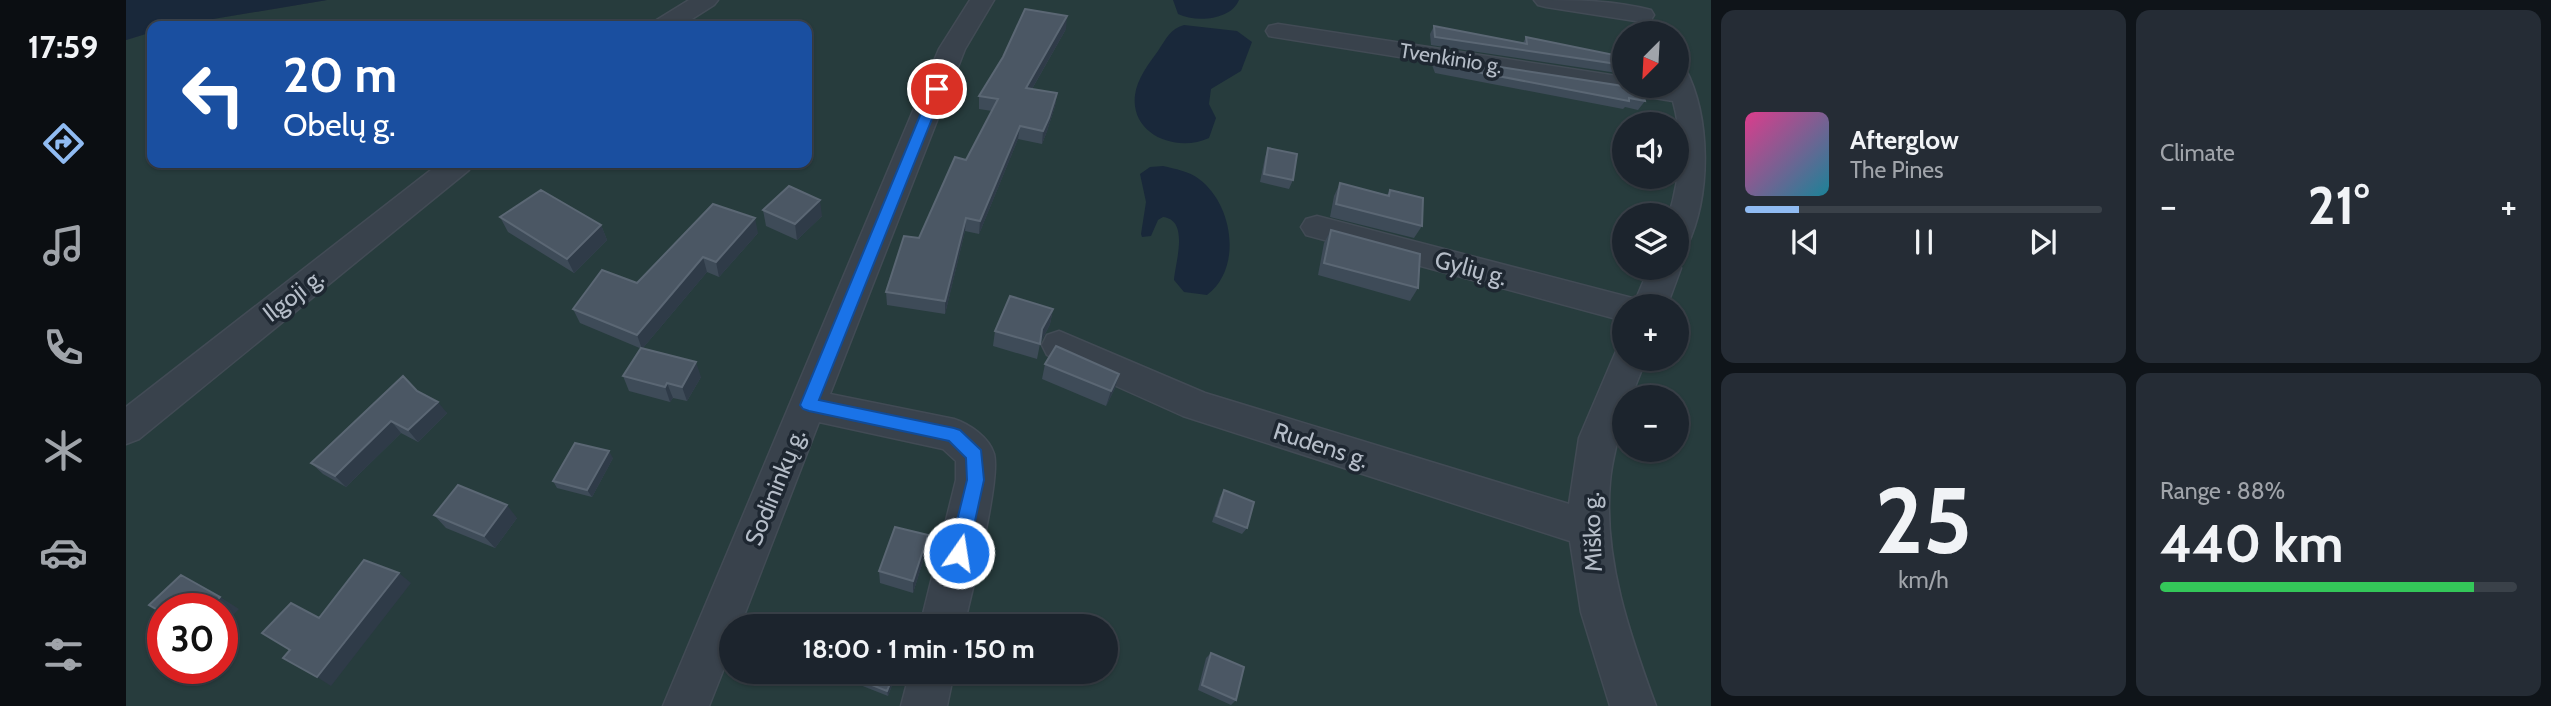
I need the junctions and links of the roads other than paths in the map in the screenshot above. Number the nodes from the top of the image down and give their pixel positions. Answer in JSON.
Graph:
{"nodes":[{"id":1,"x":706,"y":0,"type":"edge"},
{"id":2,"x":982,"y":0,"type":"edge"},
{"id":3,"x":1546,"y":0,"type":"edge"},
{"id":4,"x":1642,"y":16,"type":"edge"},
{"id":5,"x":672,"y":21,"type":"edge"},
{"id":6,"x":1279,"y":31,"type":"dead end"},
{"id":7,"x":1612,"y":83,"type":"edge"},
{"id":8,"x":1683,"y":98,"type":"edge"},
{"id":9,"x":453,"y":168,"type":"edge"},
{"id":10,"x":1689,"y":206,"type":"edge"},
{"id":11,"x":1317,"y":227,"type":"dead end"},
{"id":12,"x":1612,"y":305,"type":"edge"},
{"id":13,"x":1059,"y":345,"type":"edge"},
{"id":14,"x":1624,"y":371,"type":"edge"},
{"id":15,"x":809,"y":405,"type":"junction"},
{"id":16,"x":126,"y":428,"type":"edge"},
{"id":17,"x":1589,"y":529,"type":"junction"},
{"id":18,"x":945,"y":614,"type":"edge"},
{"id":19,"x":929,"y":684,"type":"edge"},
{"id":20,"x":686,"y":706,"type":"edge"},
{"id":21,"x":924,"y":706,"type":"edge"},
{"id":22,"x":1633,"y":706,"type":"edge"}],
"edges":[{"from":1,"to":5,"type":"street"},
{"from":2,"to":15,"type":"street","name":"Sodininkų g."},
{"from":3,"to":4,"type":"street"},
{"from":6,"to":7,"type":"street","name":"Tvenkinio g."},
{"from":8,"to":10,"type":"street"},
{"from":9,"to":16,"type":"street","name":"Ilgoji g."},
{"from":11,"to":12,"type":"street","name":"Gylių g."},
{"from":13,"to":17,"type":"street","name":"Rudens g."},
{"from":14,"to":17,"type":"street","name":"Miško g."},
{"from":15,"to":18,"type":"street"},
{"from":15,"to":20,"type":"street","name":"Sodininkų g."},
{"from":17,"to":22,"type":"street","name":"Miško g."},
{"from":19,"to":21,"type":"street"}]}
